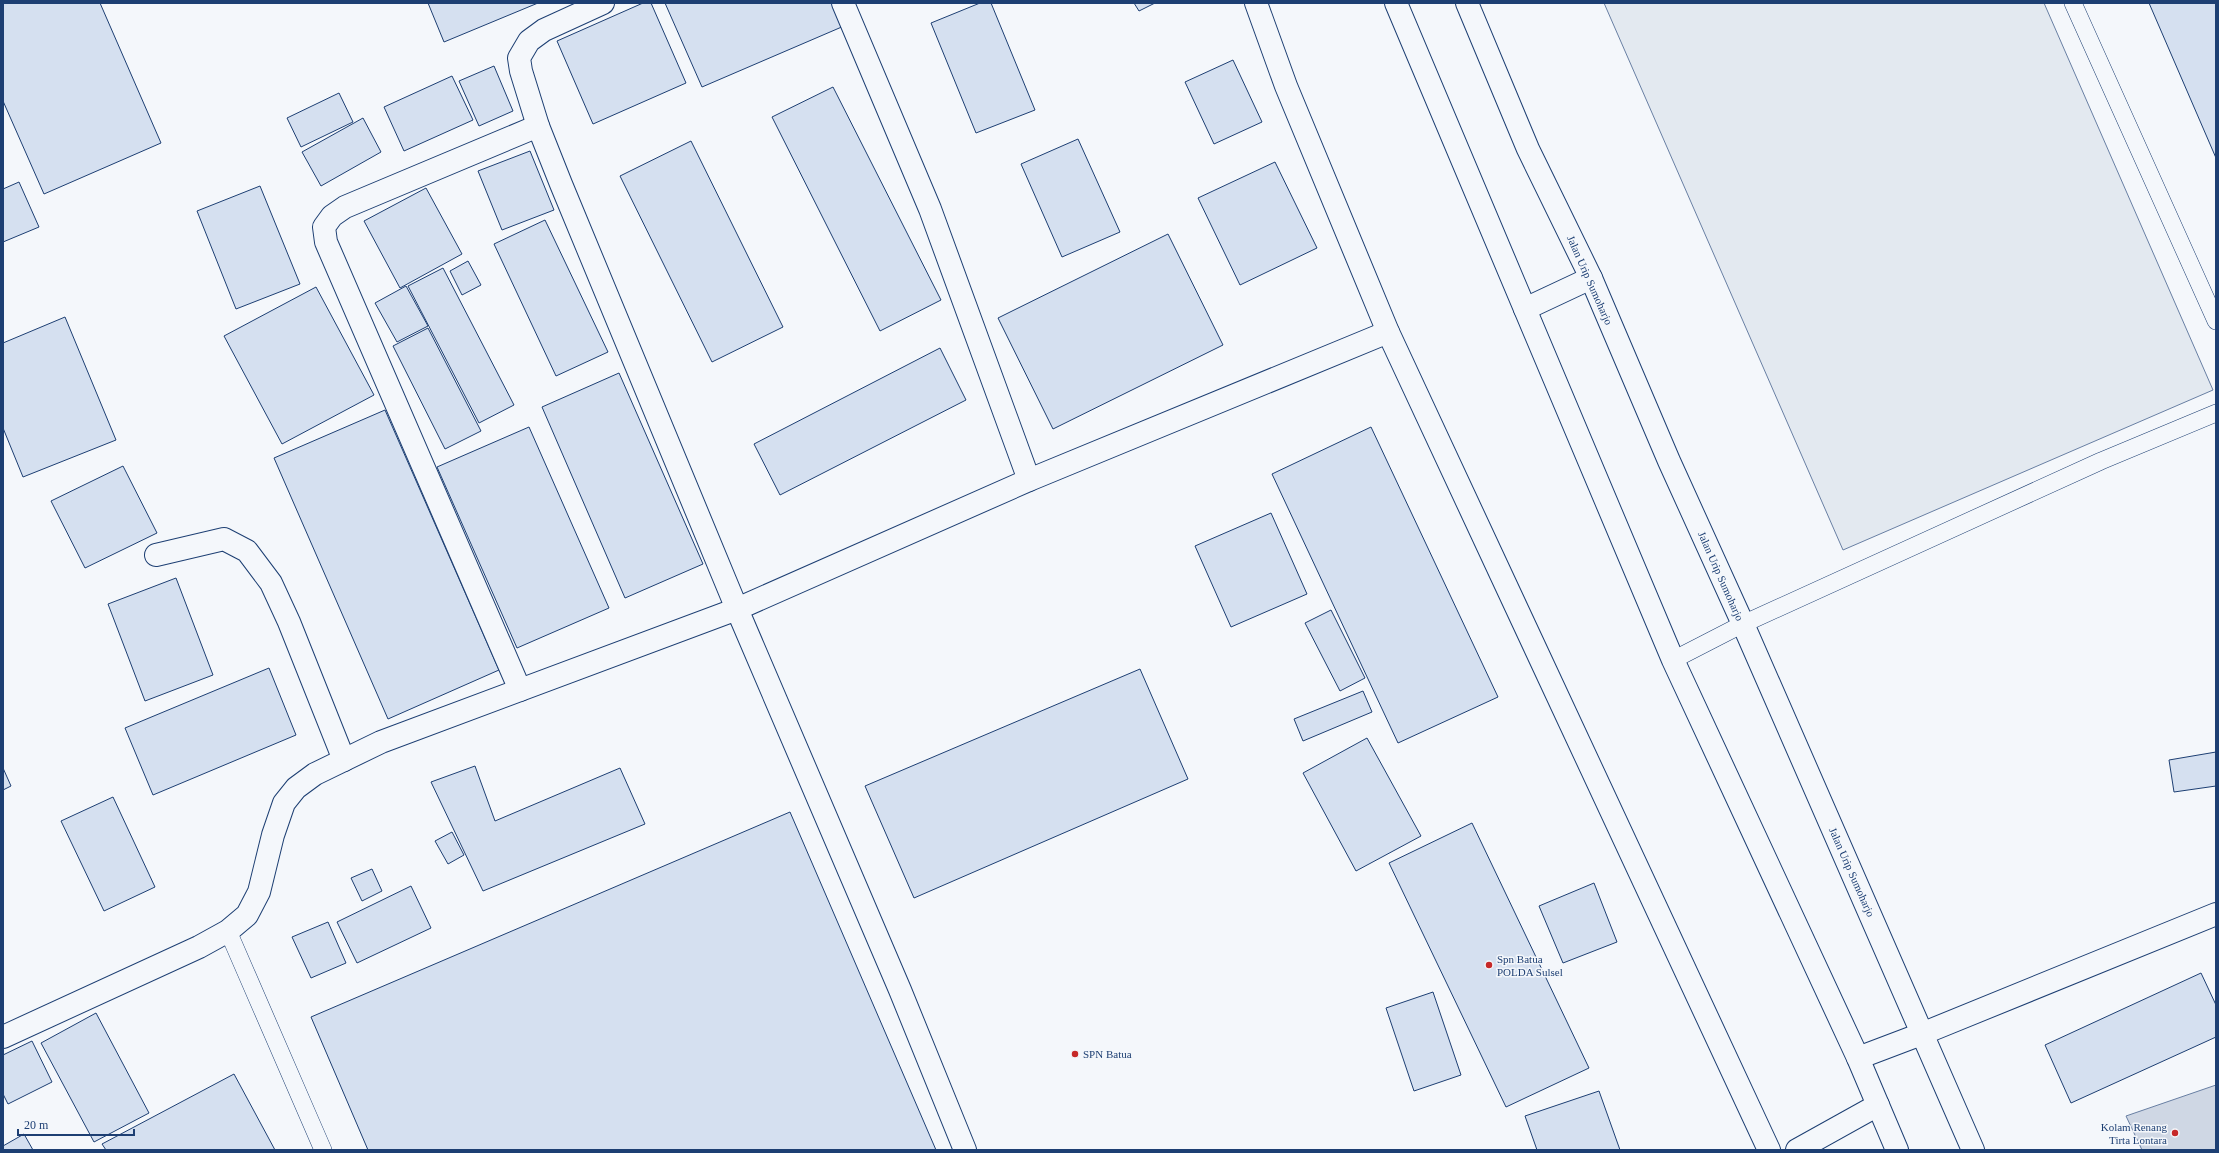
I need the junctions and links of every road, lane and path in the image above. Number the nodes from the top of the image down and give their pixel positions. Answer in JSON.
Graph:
{"nodes":[{"id":1,"x":603,"y":3,"type":"edge"},
{"id":2,"x":844,"y":3,"type":"edge"},
{"id":3,"x":1256,"y":3,"type":"edge"},
{"id":4,"x":1396,"y":3,"type":"edge"},
{"id":5,"x":1467,"y":3,"type":"edge"},
{"id":6,"x":2073,"y":3,"type":"edge"},
{"id":7,"x":538,"y":126,"type":"junction"},
{"id":8,"x":1591,"y":278,"type":"junction"},
{"id":9,"x":1525,"y":309,"type":"junction"},
{"id":10,"x":2216,"y":321,"type":"edge"},
{"id":11,"x":1388,"y":332,"type":"junction"},
{"id":12,"x":2216,"y":413,"type":"edge"},
{"id":13,"x":1028,"y":480,"type":"junction"},
{"id":14,"x":156,"y":555,"type":"dead end"},
{"id":15,"x":737,"y":608,"type":"junction"},
{"id":16,"x":1743,"y":624,"type":"junction"},
{"id":17,"x":1673,"y":660,"type":"junction"},
{"id":18,"x":520,"y":690,"type":"junction"},
{"id":19,"x":344,"y":760,"type":"junction"},
{"id":20,"x":2216,"y":914,"type":"edge"},
{"id":21,"x":228,"y":931,"type":"junction"},
{"id":22,"x":1924,"y":1033,"type":"junction"},
{"id":23,"x":3,"y":1037,"type":"edge"},
{"id":24,"x":1858,"y":1058,"type":"junction"},
{"id":25,"x":1878,"y":1105,"type":"junction"},
{"id":26,"x":323,"y":1150,"type":"edge"},
{"id":27,"x":965,"y":1150,"type":"edge"},
{"id":28,"x":1769,"y":1150,"type":"edge"},
{"id":29,"x":1797,"y":1150,"type":"edge"},
{"id":30,"x":1897,"y":1150,"type":"edge"},
{"id":31,"x":1974,"y":1150,"type":"edge"}],
"edges":[{"from":1,"to":7,"type":"main road"},
{"from":2,"to":13,"type":"main road"},
{"from":3,"to":11,"type":"main road"},
{"from":4,"to":9,"type":"main road"},
{"from":5,"to":8,"type":"main road","name":"Jalan Urip Sumoharjo"},
{"from":6,"to":10,"type":"lane"},
{"from":7,"to":15,"type":"main road"},
{"from":7,"to":18,"type":"main road"},
{"from":8,"to":9,"type":"main road"},
{"from":8,"to":16,"type":"main road","name":"Jalan Urip Sumoharjo"},
{"from":9,"to":17,"type":"main road"},
{"from":11,"to":13,"type":"main road"},
{"from":11,"to":28,"type":"main road"},
{"from":12,"to":16,"type":"lane"},
{"from":13,"to":15,"type":"main road"},
{"from":14,"to":19,"type":"main road"},
{"from":15,"to":18,"type":"main road"},
{"from":15,"to":27,"type":"main road"},
{"from":16,"to":17,"type":"lane"},
{"from":16,"to":22,"type":"main road","name":"Jalan Urip Sumoharjo"},
{"from":17,"to":24,"type":"main road"},
{"from":18,"to":19,"type":"main road"},
{"from":19,"to":21,"type":"main road"},
{"from":20,"to":22,"type":"main road"},
{"from":21,"to":23,"type":"main road"},
{"from":21,"to":26,"type":"lane"},
{"from":22,"to":24,"type":"main road"},
{"from":22,"to":31,"type":"main road","name":"Jalan Urip Sumoharjo"},
{"from":24,"to":25,"type":"main road"},
{"from":25,"to":29,"type":"main road"},
{"from":25,"to":30,"type":"main road"}]}
